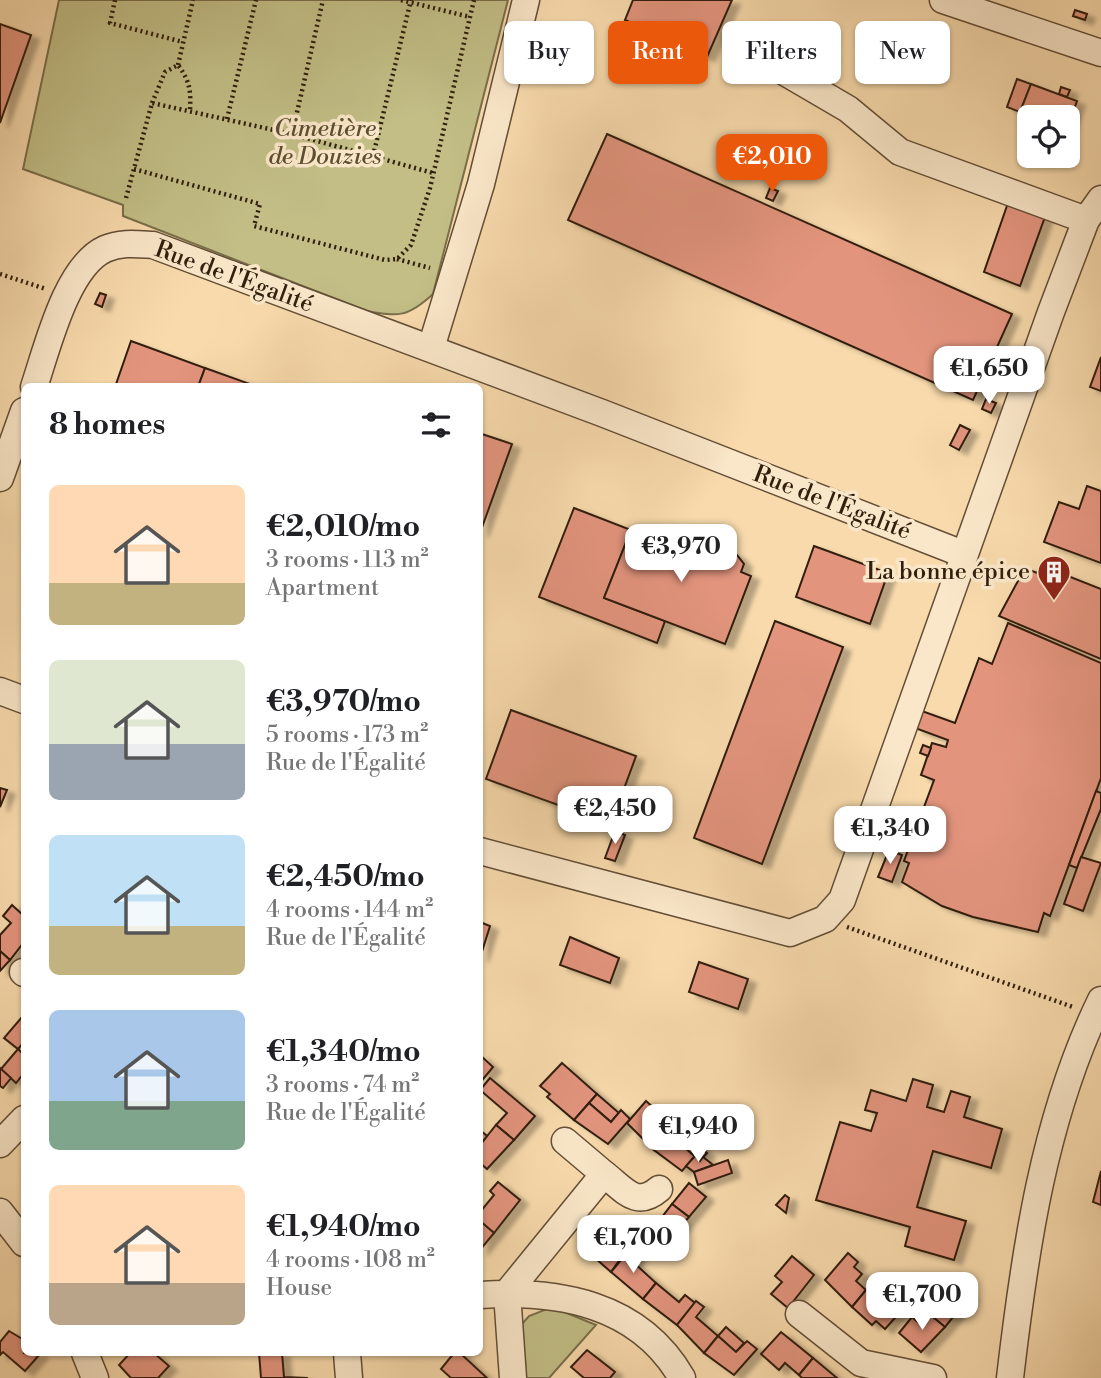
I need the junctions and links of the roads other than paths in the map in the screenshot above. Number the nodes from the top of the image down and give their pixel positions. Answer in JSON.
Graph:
{"nodes":[{"id":1,"x":526,"y":0,"type":"edge"},
{"id":2,"x":943,"y":0,"type":"edge"},
{"id":3,"x":1101,"y":53,"type":"edge"},
{"id":4,"x":805,"y":84,"type":"edge"},
{"id":5,"x":1101,"y":199,"type":"edge"},
{"id":6,"x":1086,"y":220,"type":"junction"},
{"id":7,"x":431,"y":348,"type":"junction"},
{"id":8,"x":35,"y":383,"type":"edge"},
{"id":9,"x":21,"y":419,"type":"edge"},
{"id":10,"x":0,"y":478,"type":"edge"},
{"id":11,"x":963,"y":554,"type":"junction"},
{"id":12,"x":0,"y":691,"type":"edge"},
{"id":13,"x":21,"y":699,"type":"edge"},
{"id":14,"x":483,"y":852,"type":"edge"},
{"id":15,"x":1097,"y":1007,"type":"edge"},
{"id":16,"x":21,"y":1122,"type":"edge"},
{"id":17,"x":565,"y":1141,"type":"dead end"},
{"id":18,"x":0,"y":1144,"type":"edge"},
{"id":19,"x":604,"y":1174,"type":"junction"},
{"id":20,"x":659,"y":1189,"type":"dead end"},
{"id":21,"x":0,"y":1212,"type":"edge"},
{"id":22,"x":21,"y":1239,"type":"edge"},
{"id":23,"x":507,"y":1293,"type":"junction"},
{"id":24,"x":483,"y":1295,"type":"edge"},
{"id":25,"x":799,"y":1314,"type":"dead end"},
{"id":26,"x":86,"y":1356,"type":"edge"},
{"id":27,"x":347,"y":1356,"type":"edge"},
{"id":28,"x":95,"y":1378,"type":"edge"},
{"id":29,"x":349,"y":1378,"type":"edge"},
{"id":30,"x":513,"y":1378,"type":"edge"},
{"id":31,"x":682,"y":1378,"type":"edge"},
{"id":32,"x":933,"y":1378,"type":"edge"},
{"id":33,"x":1010,"y":1378,"type":"edge"}],
"edges":[{"from":1,"to":7,"type":"street"},
{"from":2,"to":3,"type":"street"},
{"from":4,"to":6,"type":"street"},
{"from":5,"to":6,"type":"street"},
{"from":6,"to":11,"type":"street"},
{"from":7,"to":8,"type":"street","name":"Rue de l'Égalité"},
{"from":7,"to":11,"type":"street","name":"Rue de l'Égalité"},
{"from":9,"to":10,"type":"street"},
{"from":11,"to":14,"type":"street"},
{"from":12,"to":13,"type":"street"},
{"from":15,"to":33,"type":"street"},
{"from":16,"to":18,"type":"street"},
{"from":17,"to":19,"type":"street"},
{"from":19,"to":20,"type":"street"},
{"from":19,"to":23,"type":"street"},
{"from":21,"to":22,"type":"street"},
{"from":23,"to":24,"type":"street"},
{"from":23,"to":30,"type":"street"},
{"from":23,"to":31,"type":"street"},
{"from":25,"to":32,"type":"street"},
{"from":26,"to":28,"type":"street"},
{"from":27,"to":29,"type":"street"}]}
